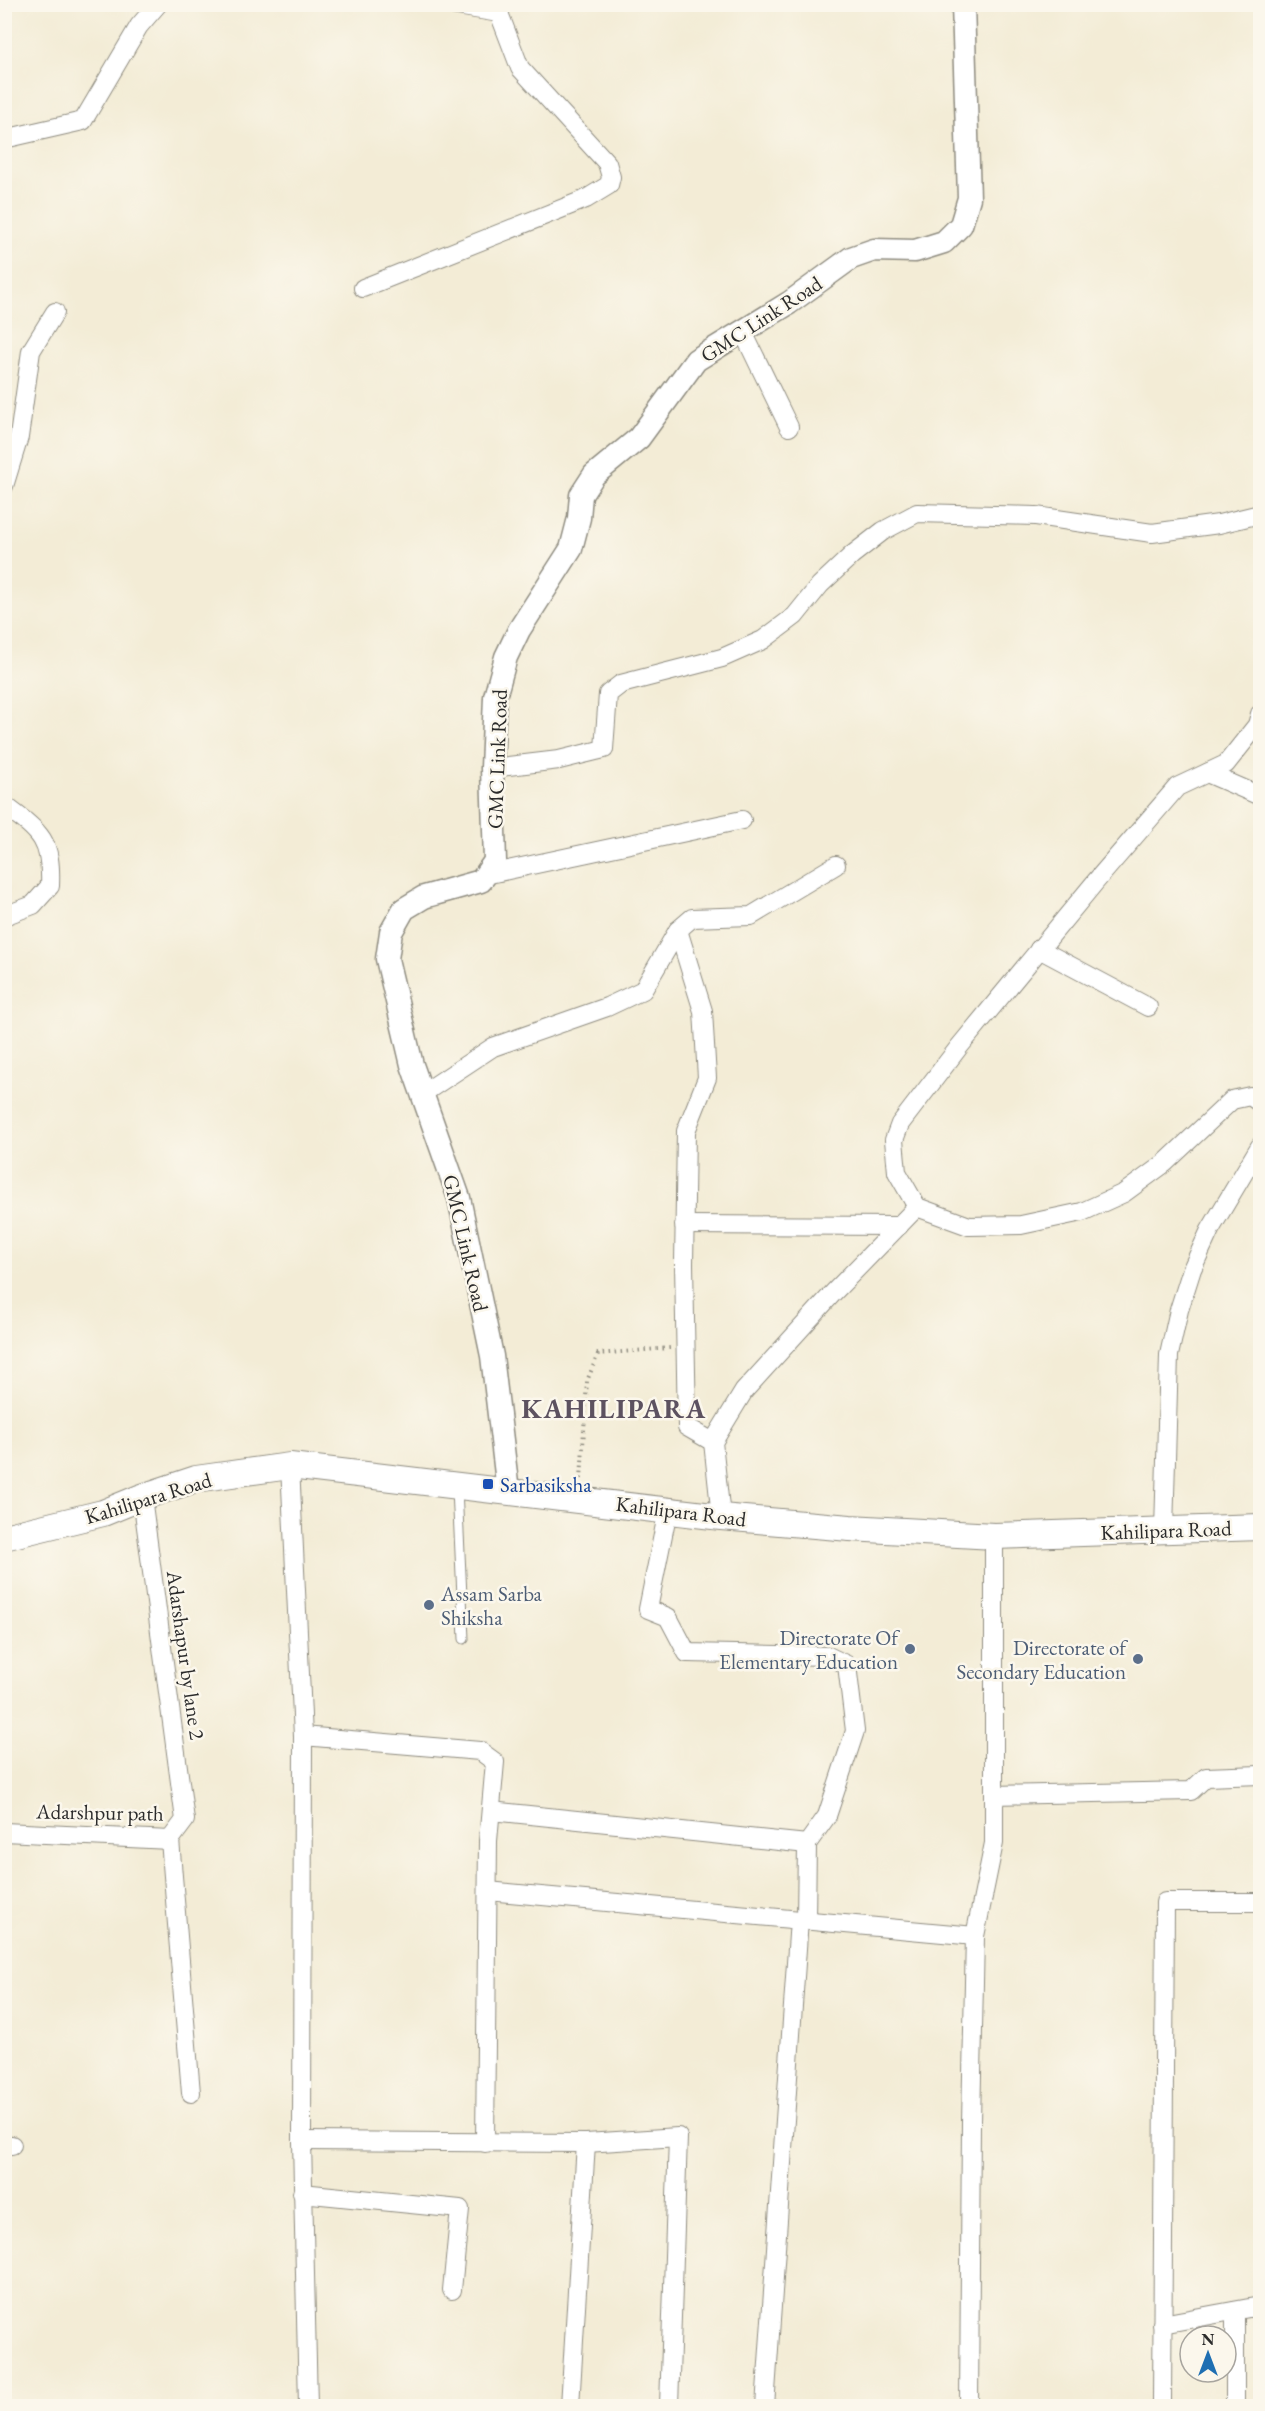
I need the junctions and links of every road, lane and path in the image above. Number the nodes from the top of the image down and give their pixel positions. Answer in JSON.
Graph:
{"nodes":[{"id":1,"x":158,"y":4,"type":"edge"},
{"id":2,"x":445,"y":4,"type":"edge"},
{"id":3,"x":963,"y":4,"type":"edge"},
{"id":4,"x":501,"y":9,"type":"edge"},
{"id":5,"x":4,"y":139,"type":"edge"},
{"id":6,"x":363,"y":288,"type":"dead end"},
{"id":7,"x":55,"y":312,"type":"dead end"},
{"id":8,"x":742,"y":332,"type":"junction"},
{"id":9,"x":789,"y":427,"type":"dead end"},
{"id":10,"x":4,"y":486,"type":"edge"},
{"id":11,"x":1260,"y":514,"type":"edge"},
{"id":12,"x":1260,"y":714,"type":"edge"},
{"id":13,"x":492,"y":768,"type":"junction"},
{"id":14,"x":1207,"y":773,"type":"junction"},
{"id":15,"x":1260,"y":796,"type":"edge"},
{"id":16,"x":4,"y":805,"type":"edge"},
{"id":17,"x":742,"y":820,"type":"dead end"},
{"id":18,"x":836,"y":865,"type":"dead end"},
{"id":19,"x":485,"y":875,"type":"junction"},
{"id":20,"x":4,"y":916,"type":"edge"},
{"id":21,"x":678,"y":930,"type":"junction"},
{"id":22,"x":1039,"y":950,"type":"junction"},
{"id":23,"x":1148,"y":1007,"type":"dead end"},
{"id":24,"x":422,"y":1094,"type":"junction"},
{"id":25,"x":1260,"y":1103,"type":"edge"},
{"id":26,"x":1260,"y":1146,"type":"edge"},
{"id":27,"x":917,"y":1208,"type":"junction"},
{"id":28,"x":684,"y":1225,"type":"junction"},
{"id":29,"x":899,"y":1226,"type":"junction"},
{"id":30,"x":686,"y":1347,"type":"junction"},
{"id":31,"x":713,"y":1442,"type":"junction"},
{"id":32,"x":290,"y":1467,"type":"junction"},
{"id":33,"x":456,"y":1486,"type":"junction"},
{"id":34,"x":581,"y":1487,"type":"dead end"},
{"id":35,"x":508,"y":1491,"type":"junction"},
{"id":36,"x":142,"y":1497,"type":"junction"},
{"id":37,"x":668,"y":1510,"type":"junction"},
{"id":38,"x":721,"y":1517,"type":"junction"},
{"id":39,"x":1260,"y":1527,"type":"edge"},
{"id":40,"x":1164,"y":1530,"type":"junction"},
{"id":41,"x":994,"y":1536,"type":"junction"},
{"id":42,"x":4,"y":1538,"type":"edge"},
{"id":43,"x":464,"y":1639,"type":"dead end"},
{"id":44,"x":303,"y":1736,"type":"junction"},
{"id":45,"x":1260,"y":1775,"type":"edge"},
{"id":46,"x":994,"y":1795,"type":"junction"},
{"id":47,"x":491,"y":1812,"type":"junction"},
{"id":48,"x":185,"y":1820,"type":"joint"},
{"id":49,"x":4,"y":1832,"type":"edge"},
{"id":50,"x":170,"y":1840,"type":"junction"},
{"id":51,"x":807,"y":1844,"type":"junction"},
{"id":52,"x":488,"y":1891,"type":"junction"},
{"id":53,"x":1260,"y":1902,"type":"edge"},
{"id":54,"x":803,"y":1920,"type":"junction"},
{"id":55,"x":975,"y":1936,"type":"junction"},
{"id":56,"x":191,"y":2093,"type":"dead end"},
{"id":57,"x":302,"y":2141,"type":"junction"},
{"id":58,"x":484,"y":2143,"type":"junction"},
{"id":59,"x":586,"y":2143,"type":"junction"},
{"id":60,"x":302,"y":2193,"type":"junction"},
{"id":61,"x":452,"y":2290,"type":"dead end"},
{"id":62,"x":1260,"y":2306,"type":"edge"},
{"id":63,"x":1234,"y":2311,"type":"junction"},
{"id":64,"x":1162,"y":2324,"type":"junction"},
{"id":65,"x":308,"y":2406,"type":"edge"},
{"id":66,"x":570,"y":2406,"type":"edge"},
{"id":67,"x":669,"y":2406,"type":"edge"},
{"id":68,"x":765,"y":2406,"type":"edge"},
{"id":69,"x":969,"y":2406,"type":"edge"},
{"id":70,"x":1162,"y":2406,"type":"edge"},
{"id":71,"x":1235,"y":2406,"type":"edge"}],
"edges":[{"from":1,"to":5,"type":"street"},
{"from":2,"to":4,"type":"street"},
{"from":3,"to":8,"type":"street","name":"GMC Link Road"},
{"from":4,"to":6,"type":"street"},
{"from":7,"to":10,"type":"street"},
{"from":8,"to":9,"type":"street"},
{"from":8,"to":13,"type":"street","name":"GMC Link Road"},
{"from":11,"to":13,"type":"street"},
{"from":12,"to":14,"type":"street"},
{"from":13,"to":19,"type":"street","name":"GMC Link Road"},
{"from":14,"to":15,"type":"street"},
{"from":14,"to":22,"type":"street"},
{"from":16,"to":20,"type":"street"},
{"from":17,"to":19,"type":"street"},
{"from":18,"to":21,"type":"street"},
{"from":19,"to":24,"type":"street","name":"GMC Link Road"},
{"from":21,"to":24,"type":"street"},
{"from":21,"to":28,"type":"street"},
{"from":22,"to":23,"type":"street"},
{"from":22,"to":27,"type":"street"},
{"from":24,"to":35,"type":"street","name":"GMC Link Road"},
{"from":25,"to":27,"type":"street"},
{"from":26,"to":40,"type":"street"},
{"from":27,"to":29,"type":"street"},
{"from":28,"to":29,"type":"street"},
{"from":28,"to":30,"type":"street"},
{"from":29,"to":31,"type":"street"},
{"from":30,"to":31,"type":"street"},
{"from":30,"to":34,"type":"path"},
{"from":31,"to":38,"type":"street"},
{"from":32,"to":33,"type":"main road","name":"Kahilipara Road"},
{"from":32,"to":36,"type":"main road","name":"Kahilipara Road"},
{"from":32,"to":44,"type":"street"},
{"from":33,"to":35,"type":"main road","name":"Kahilipara Road"},
{"from":33,"to":43,"type":"lane"},
{"from":35,"to":37,"type":"main road","name":"Kahilipara Road"},
{"from":36,"to":42,"type":"main road","name":"Kahilipara Road"},
{"from":36,"to":48,"type":"street","name":"Adarshapur by lane 2"},
{"from":37,"to":38,"type":"main road","name":"Kahilipara Road"},
{"from":37,"to":51,"type":"street"},
{"from":38,"to":41,"type":"main road","name":"Kahilipara Road"},
{"from":39,"to":40,"type":"main road","name":"Kahilipara Road"},
{"from":40,"to":41,"type":"main road","name":"Kahilipara Road"},
{"from":41,"to":46,"type":"street"},
{"from":44,"to":47,"type":"street"},
{"from":44,"to":57,"type":"street"},
{"from":45,"to":46,"type":"street"},
{"from":46,"to":55,"type":"street"},
{"from":47,"to":51,"type":"street"},
{"from":47,"to":52,"type":"street"},
{"from":48,"to":50,"type":"street","name":"Adarshpur path"},
{"from":49,"to":50,"type":"street","name":"Adarshpur path"},
{"from":50,"to":56,"type":"street"},
{"from":51,"to":54,"type":"street"},
{"from":52,"to":54,"type":"street"},
{"from":52,"to":58,"type":"street"},
{"from":53,"to":64,"type":"street"},
{"from":54,"to":55,"type":"street"},
{"from":54,"to":68,"type":"street"},
{"from":55,"to":69,"type":"street"},
{"from":57,"to":58,"type":"street"},
{"from":57,"to":60,"type":"street"},
{"from":58,"to":59,"type":"street"},
{"from":59,"to":66,"type":"street"},
{"from":59,"to":67,"type":"street"},
{"from":60,"to":61,"type":"street"},
{"from":60,"to":65,"type":"street"},
{"from":62,"to":63,"type":"street"},
{"from":63,"to":64,"type":"street"},
{"from":63,"to":71,"type":"street"},
{"from":64,"to":70,"type":"street"}]}
